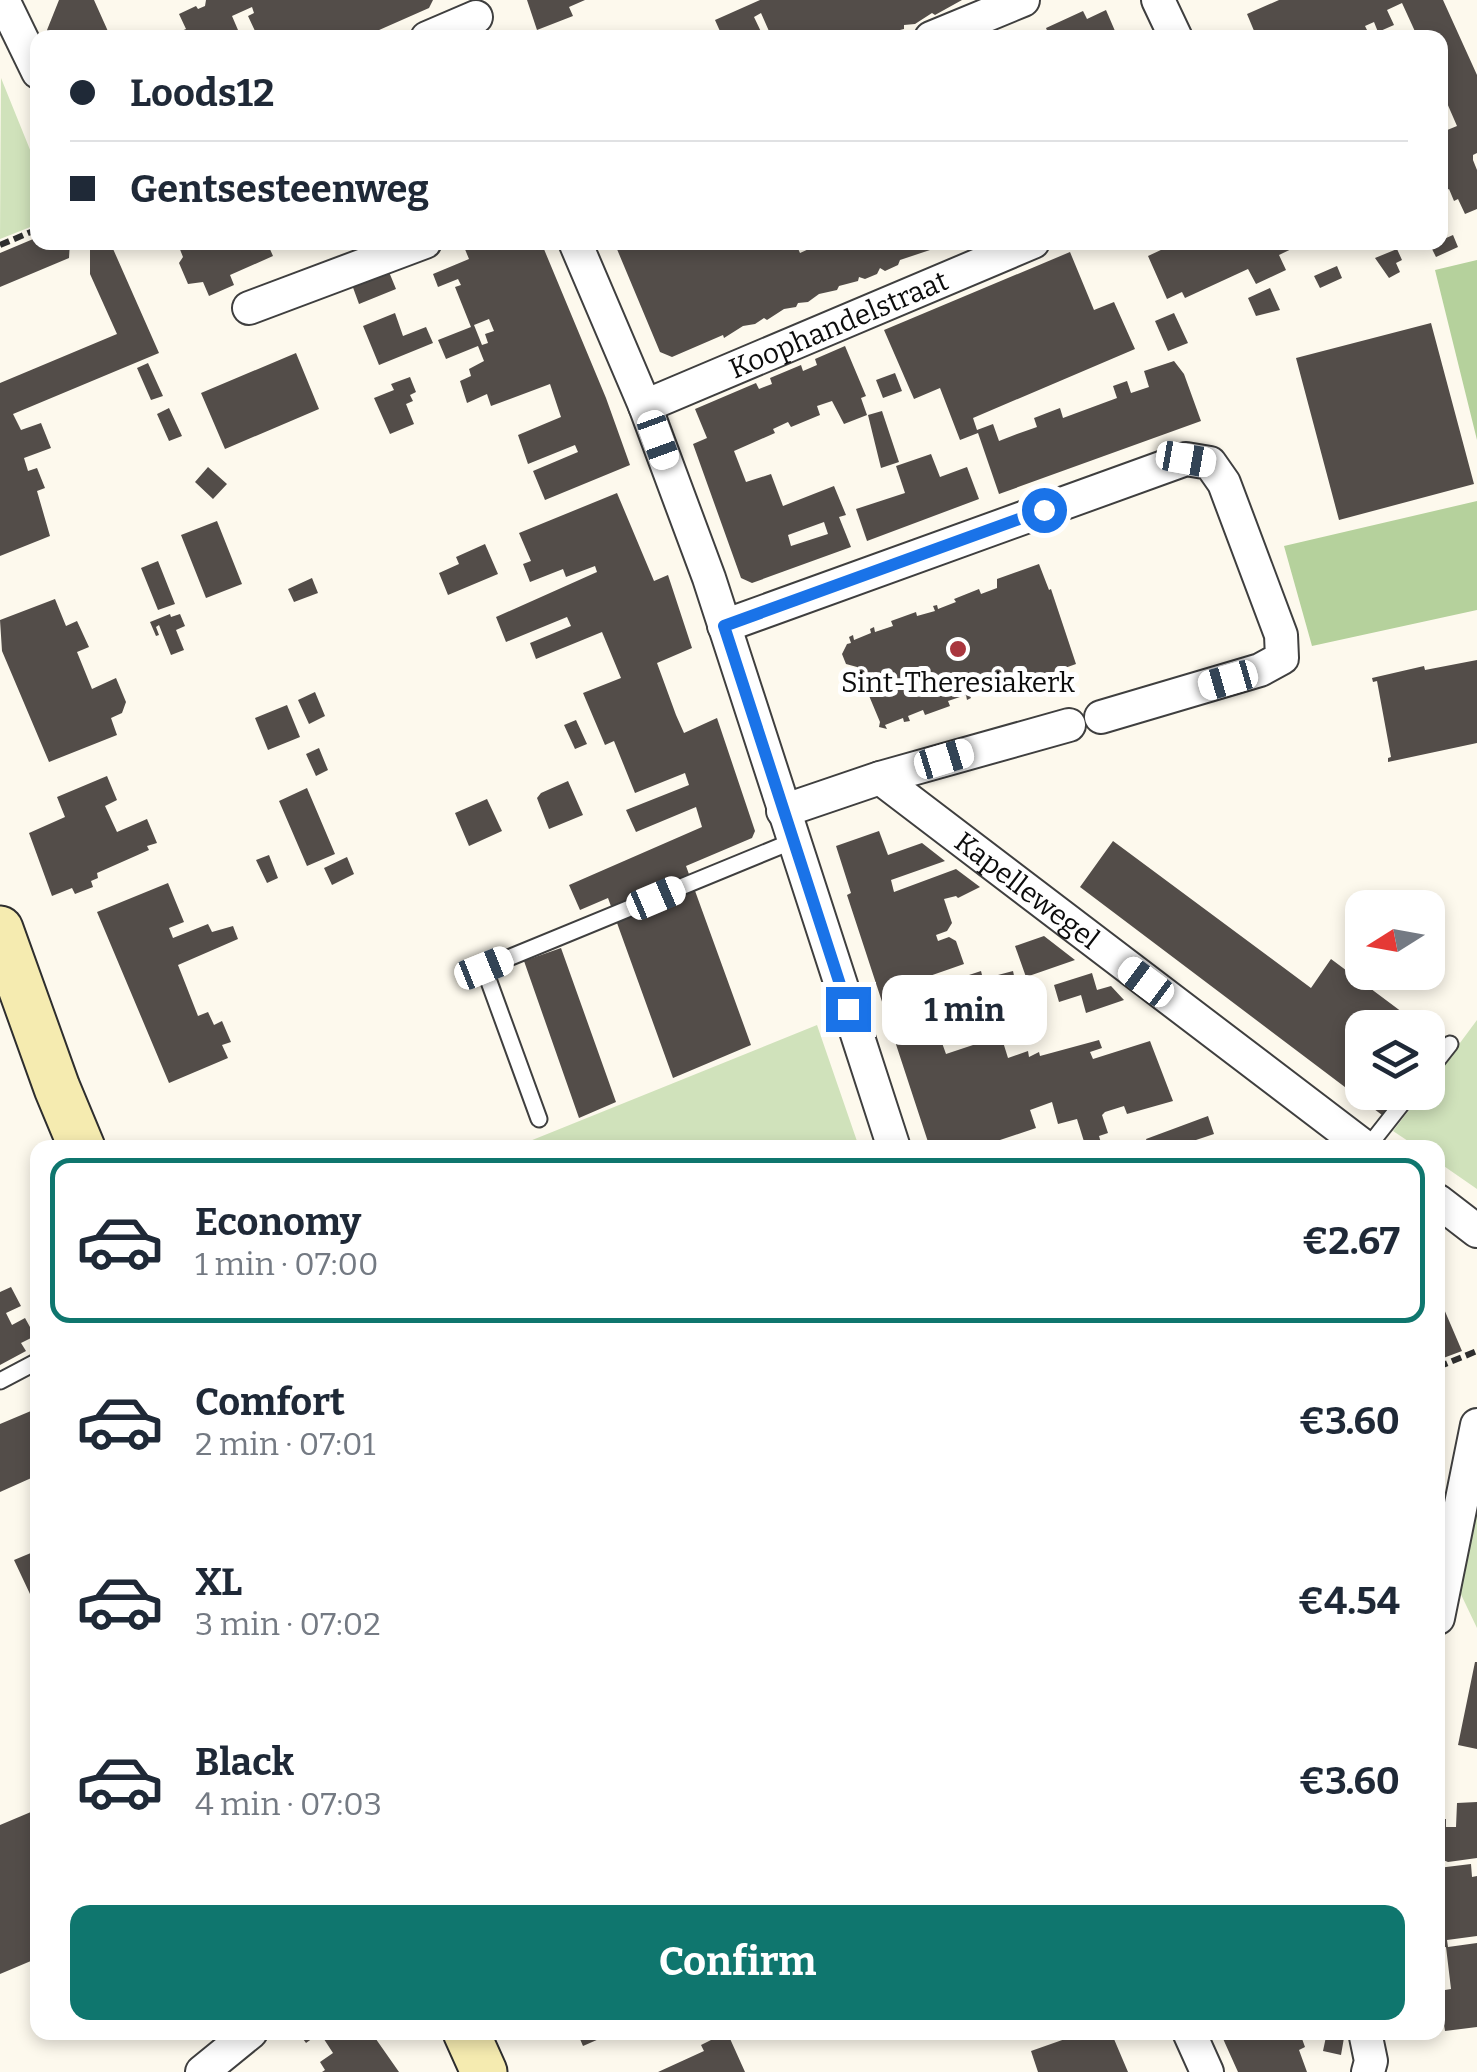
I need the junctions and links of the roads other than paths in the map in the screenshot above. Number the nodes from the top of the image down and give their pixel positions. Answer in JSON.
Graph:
{"nodes":[{"id":1,"x":3,"y":0,"type":"edge"},
{"id":2,"x":1023,"y":0,"type":"edge"},
{"id":3,"x":1158,"y":0,"type":"edge"},
{"id":4,"x":477,"y":18,"type":"edge"},
{"id":5,"x":447,"y":30,"type":"edge"},
{"id":6,"x":950,"y":30,"type":"edge"},
{"id":7,"x":1172,"y":30,"type":"edge"},
{"id":8,"x":30,"y":56,"type":"edge"},
{"id":9,"x":404,"y":250,"type":"edge"},
{"id":10,"x":578,"y":250,"type":"edge"},
{"id":11,"x":1014,"y":250,"type":"edge"},
{"id":12,"x":249,"y":308,"type":"dead end"},
{"id":13,"x":646,"y":406,"type":"junction"},
{"id":14,"x":724,"y":626,"type":"junction"},
{"id":15,"x":1101,"y":717,"type":"dead end"},
{"id":16,"x":1069,"y":725,"type":"dead end"},
{"id":17,"x":880,"y":778,"type":"junction"},
{"id":18,"x":788,"y":826,"type":"junction"},
{"id":19,"x":0,"y":929,"type":"edge"},
{"id":20,"x":1450,"y":1044,"type":"dead end"},
{"id":21,"x":1445,"y":1050,"type":"edge"},
{"id":22,"x":1397,"y":1110,"type":"edge"},
{"id":23,"x":538,"y":1119,"type":"dead end"},
{"id":24,"x":79,"y":1140,"type":"edge"},
{"id":25,"x":891,"y":1140,"type":"edge"},
{"id":26,"x":1355,"y":1140,"type":"edge"},
{"id":27,"x":1372,"y":1140,"type":"edge"},
{"id":28,"x":1445,"y":1207,"type":"edge"},
{"id":29,"x":1477,"y":1231,"type":"edge"},
{"id":30,"x":30,"y":1365,"type":"edge"},
{"id":31,"x":0,"y":1381,"type":"edge"},
{"id":32,"x":1477,"y":1425,"type":"edge"},
{"id":33,"x":1445,"y":1583,"type":"edge"},
{"id":34,"x":241,"y":2040,"type":"edge"},
{"id":35,"x":1193,"y":2040,"type":"edge"},
{"id":36,"x":1367,"y":2040,"type":"edge"},
{"id":37,"x":202,"y":2072,"type":"edge"},
{"id":38,"x":1207,"y":2072,"type":"edge"},
{"id":39,"x":1368,"y":2072,"type":"edge"}],
"edges":[{"from":1,"to":8,"type":"street"},
{"from":2,"to":6,"type":"street"},
{"from":3,"to":7,"type":"street"},
{"from":4,"to":5,"type":"street"},
{"from":9,"to":12,"type":"street"},
{"from":10,"to":13,"type":"street"},
{"from":11,"to":13,"type":"street","name":"Koophandelstraat"},
{"from":13,"to":14,"type":"street"},
{"from":14,"to":15,"type":"street"},
{"from":14,"to":18,"type":"street"},
{"from":16,"to":17,"type":"street"},
{"from":17,"to":18,"type":"street"},
{"from":17,"to":26,"type":"street","name":"Kapellewegel"},
{"from":18,"to":23,"type":"lane"},
{"from":18,"to":25,"type":"street"},
{"from":19,"to":24,"type":"street"},
{"from":20,"to":21,"type":"lane"},
{"from":22,"to":27,"type":"lane"},
{"from":28,"to":29,"type":"street"},
{"from":30,"to":31,"type":"lane"},
{"from":32,"to":33,"type":"street"},
{"from":34,"to":37,"type":"street"},
{"from":35,"to":38,"type":"street"},
{"from":36,"to":39,"type":"street"}]}
